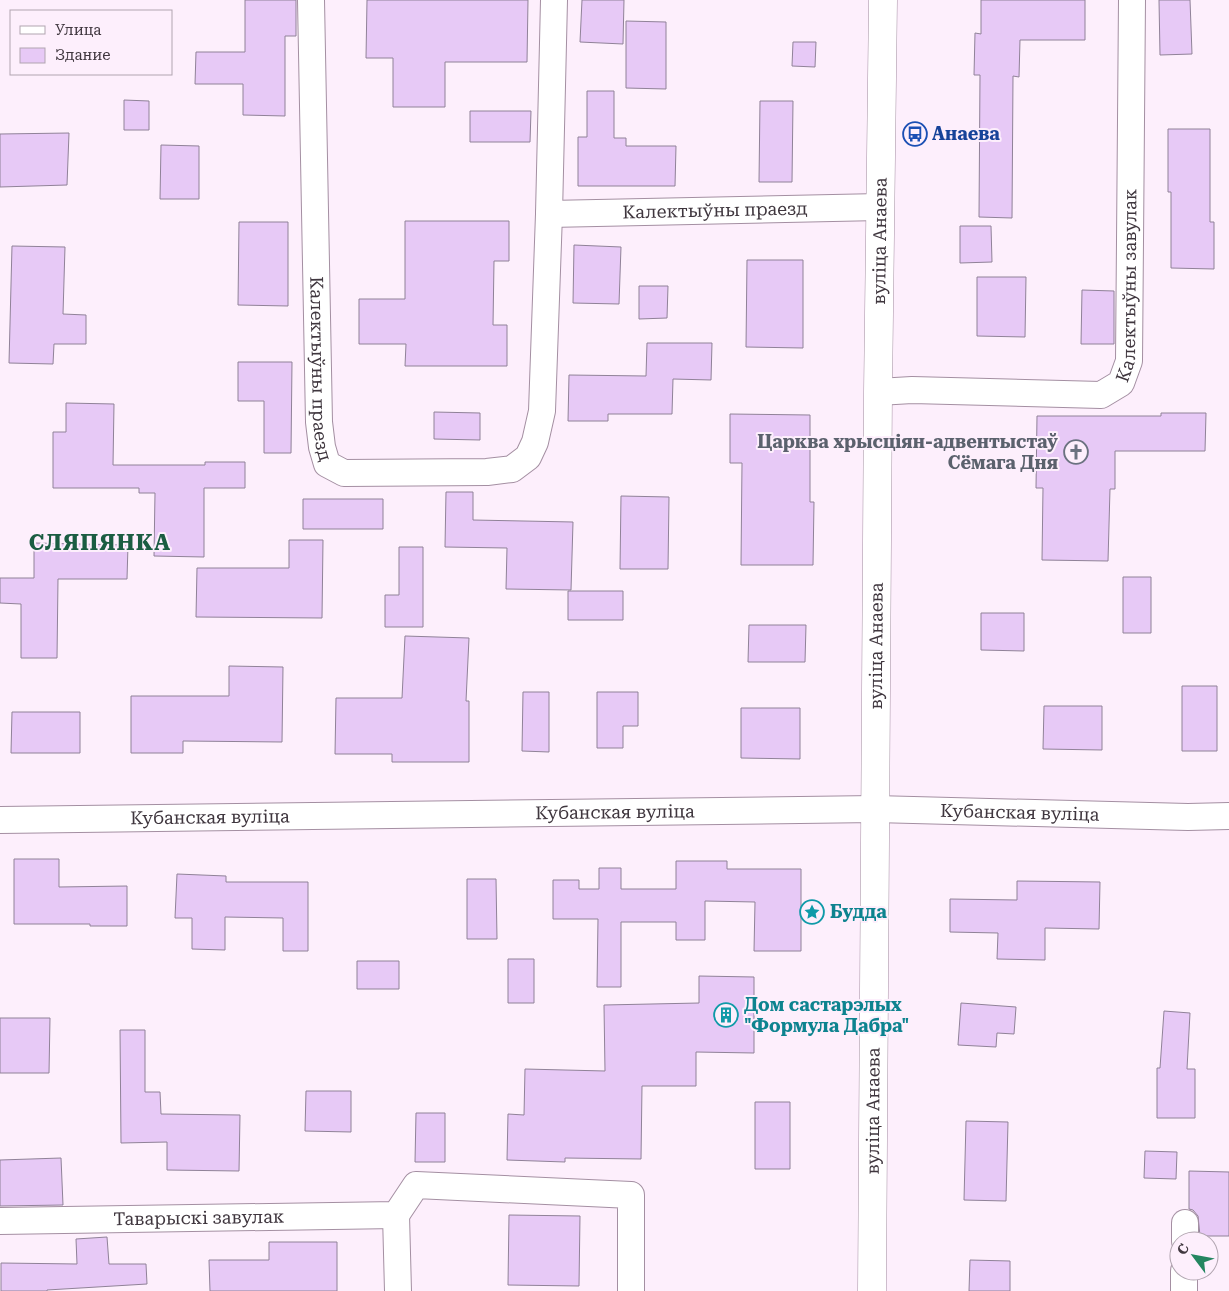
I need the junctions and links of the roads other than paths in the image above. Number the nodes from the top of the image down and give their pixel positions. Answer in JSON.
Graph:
{"nodes":[{"id":1,"x":311,"y":0,"type":"edge"},
{"id":2,"x":554,"y":0,"type":"edge"},
{"id":3,"x":883,"y":0,"type":"edge"},
{"id":4,"x":1132,"y":0,"type":"edge"},
{"id":5,"x":880,"y":207,"type":"junction"},
{"id":6,"x":549,"y":214,"type":"junction"},
{"id":7,"x":878,"y":392,"type":"junction"},
{"id":8,"x":875,"y":809,"type":"junction"},
{"id":9,"x":1229,"y":816,"type":"edge"},
{"id":10,"x":0,"y":820,"type":"edge"},
{"id":11,"x":396,"y":1215,"type":"junction"},
{"id":12,"x":0,"y":1221,"type":"edge"},
{"id":13,"x":398,"y":1291,"type":"edge"},
{"id":14,"x":632,"y":1291,"type":"edge"},
{"id":15,"x":872,"y":1291,"type":"edge"}],
"edges":[{"from":1,"to":6,"type":"street","name":"Калектыўны праезд"},
{"from":2,"to":6,"type":"street","name":"Калектыўны праезд"},
{"from":3,"to":5,"type":"street","name":"вуліца Анаева"},
{"from":4,"to":7,"type":"street","name":"Калектыўны завулак"},
{"from":5,"to":6,"type":"street","name":"Калектыўны праезд"},
{"from":5,"to":7,"type":"street","name":"вуліца Анаева"},
{"from":7,"to":8,"type":"street","name":"вуліца Анаева"},
{"from":8,"to":9,"type":"street","name":"Кубанская вуліца"},
{"from":8,"to":10,"type":"street","name":"Кубанская вуліца"},
{"from":8,"to":15,"type":"street","name":"вуліца Анаева"},
{"from":11,"to":12,"type":"street","name":"Таварыскі завулак"},
{"from":11,"to":13,"type":"street"},
{"from":11,"to":14,"type":"street"}]}
